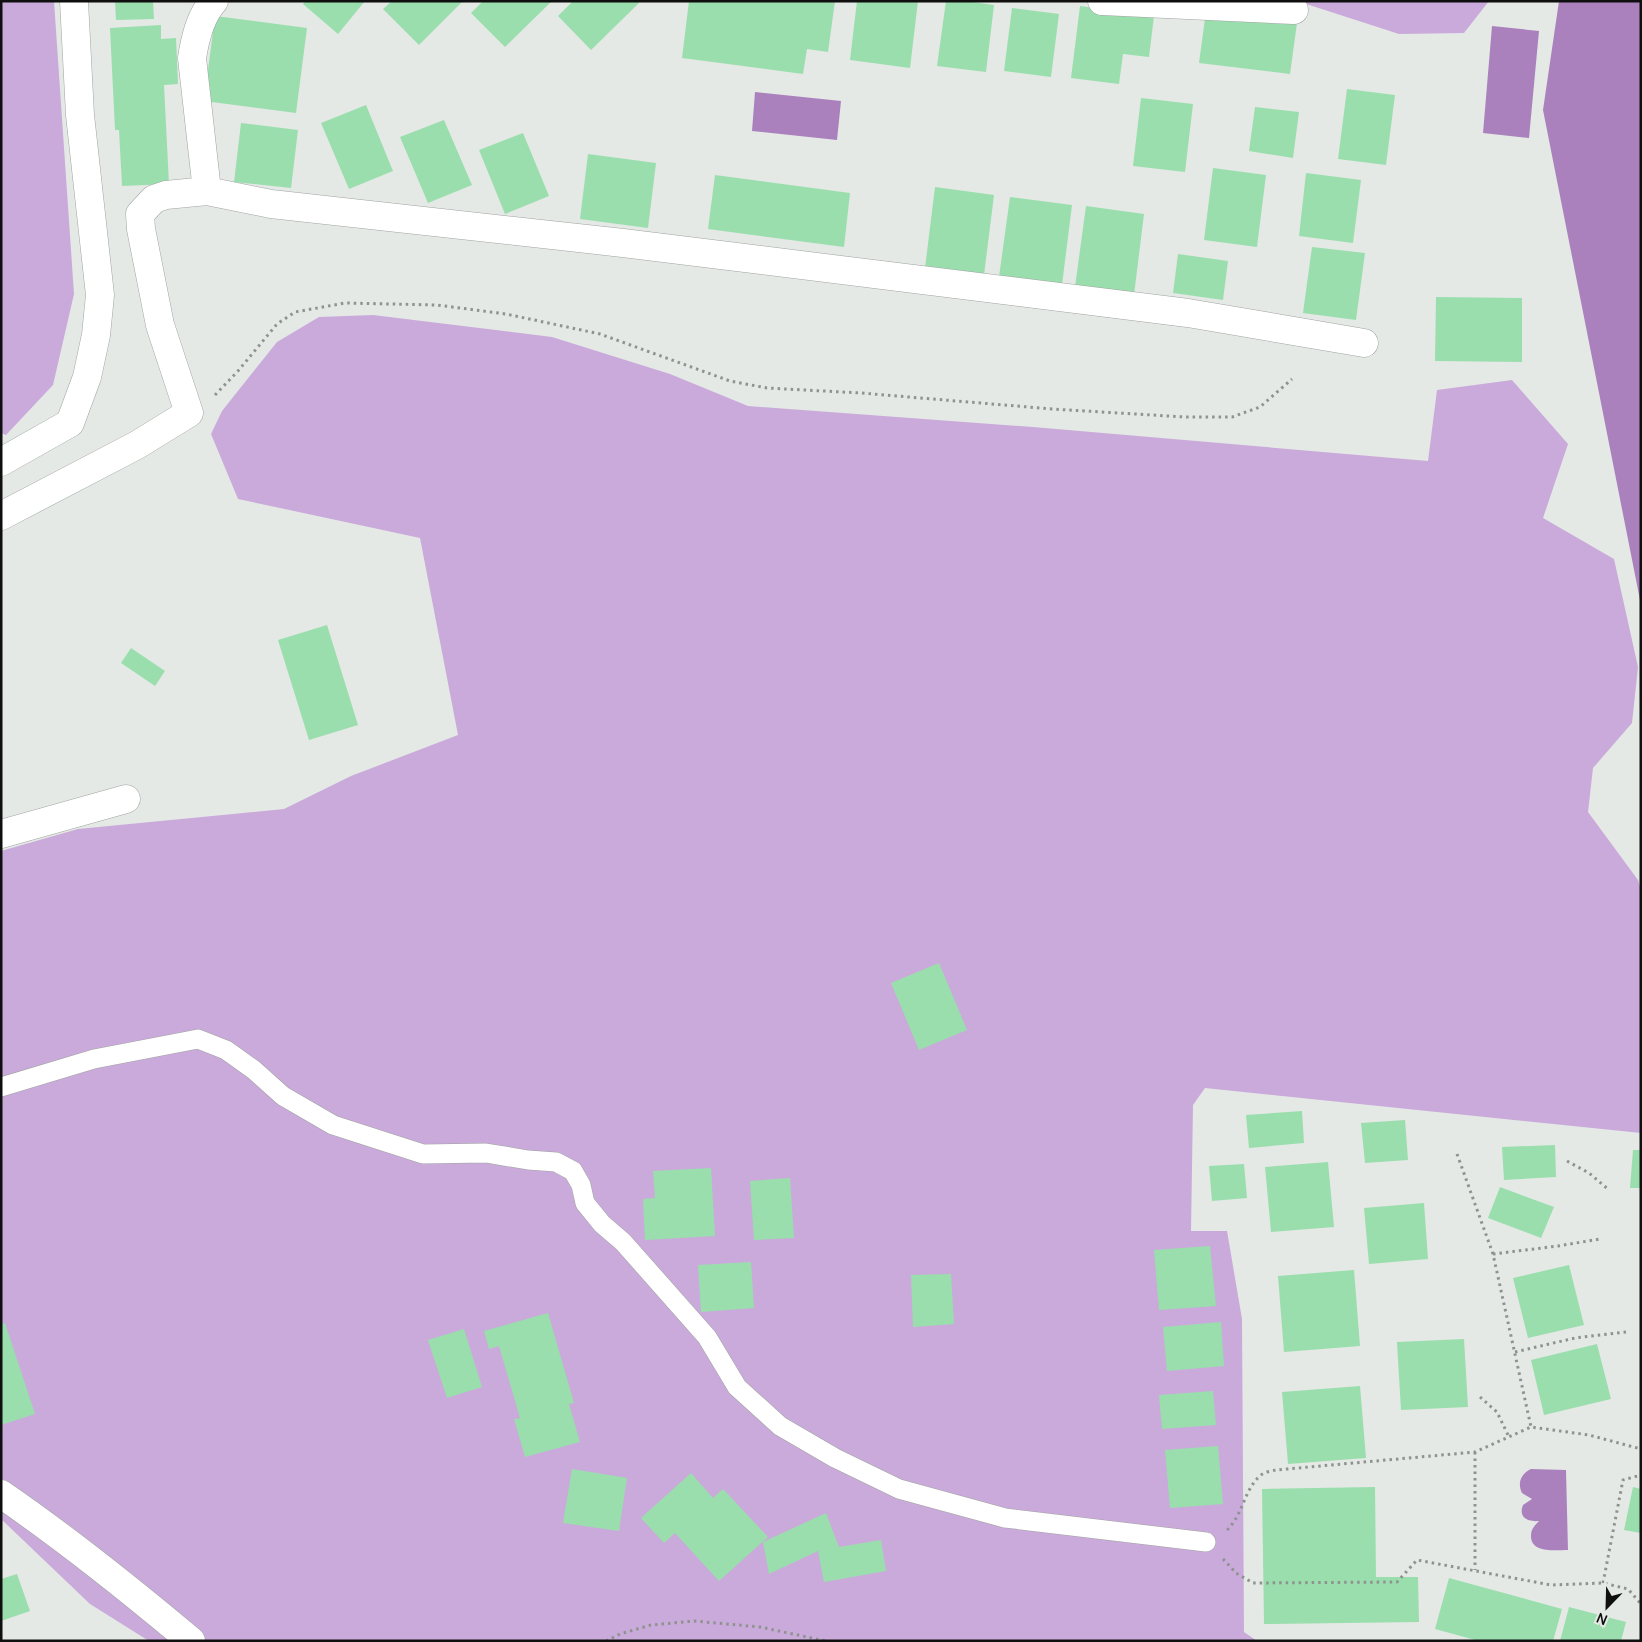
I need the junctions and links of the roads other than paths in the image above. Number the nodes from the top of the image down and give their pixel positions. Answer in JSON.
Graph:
{"nodes":[{"id":1,"x":74,"y":1,"type":"edge"},
{"id":2,"x":214,"y":1,"type":"edge"},
{"id":3,"x":1102,"y":1,"type":"edge"},
{"id":4,"x":1294,"y":10,"type":"dead end"},
{"id":5,"x":206,"y":191,"type":"junction"},
{"id":6,"x":1364,"y":343,"type":"dead end"},
{"id":7,"x":1,"y":462,"type":"edge"},
{"id":8,"x":1,"y":516,"type":"edge"},
{"id":9,"x":126,"y":799,"type":"dead end"},
{"id":10,"x":1,"y":834,"type":"edge"},
{"id":11,"x":1,"y":1087,"type":"edge"},
{"id":12,"x":1,"y":1494,"type":"edge"},
{"id":13,"x":1213,"y":1548,"type":"road end"},
{"id":14,"x":191,"y":1641,"type":"edge"}],
"edges":[{"from":1,"to":7,"type":"street"},
{"from":2,"to":5,"type":"street"},
{"from":3,"to":4,"type":"street"},
{"from":5,"to":6,"type":"street"},
{"from":5,"to":8,"type":"street"},
{"from":9,"to":10,"type":"street"},
{"from":11,"to":13,"type":"lane"},
{"from":12,"to":14,"type":"street"}]}
